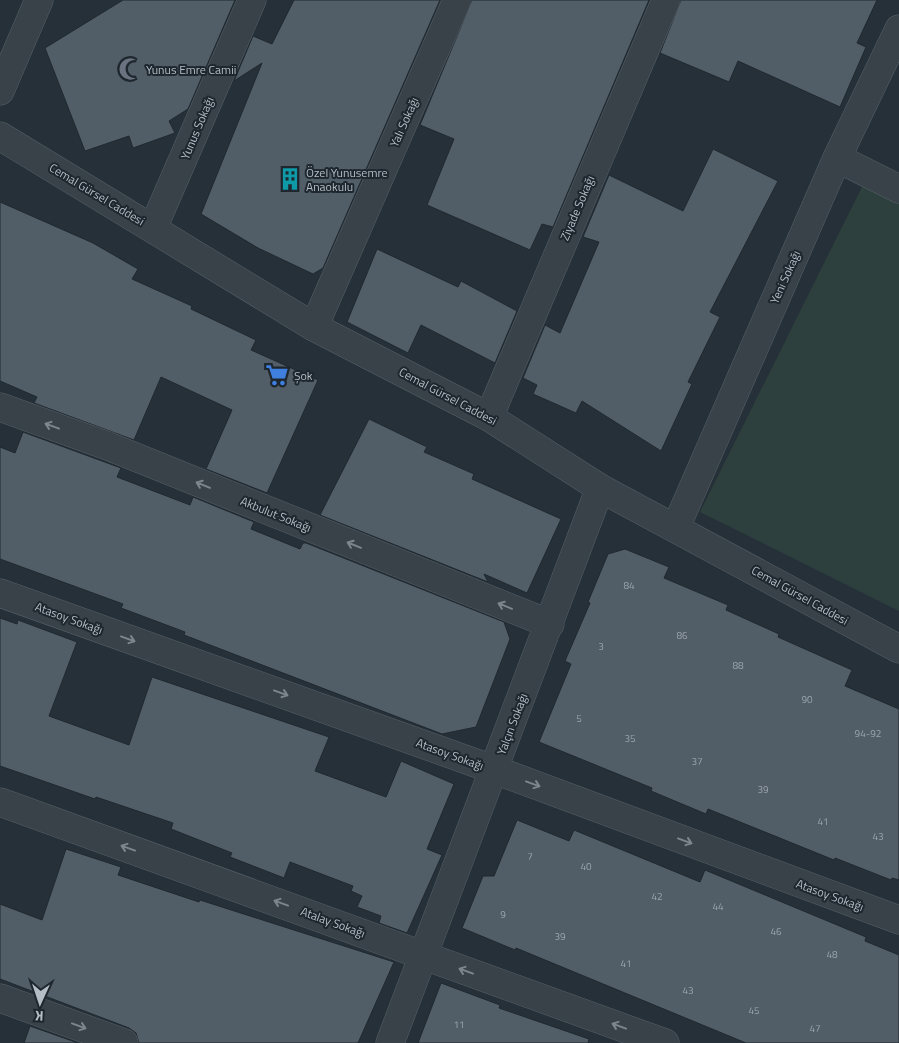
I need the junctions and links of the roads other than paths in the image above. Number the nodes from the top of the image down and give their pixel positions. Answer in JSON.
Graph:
{"nodes":[{"id":1,"x":39,"y":0,"type":"edge"},
{"id":2,"x":252,"y":0,"type":"edge"},
{"id":3,"x":458,"y":0,"type":"edge"},
{"id":4,"x":666,"y":0,"type":"edge"},
{"id":5,"x":899,"y":29,"type":"edge"},
{"id":6,"x":0,"y":91,"type":"edge"},
{"id":7,"x":0,"y":136,"type":"edge"},
{"id":8,"x":837,"y":158,"type":"junction"},
{"id":9,"x":899,"y":189,"type":"edge"},
{"id":10,"x":153,"y":228,"type":"junction"},
{"id":11,"x":314,"y":327,"type":"junction"},
{"id":12,"x":0,"y":407,"type":"edge"},
{"id":13,"x":489,"y":416,"type":"junction"},
{"id":14,"x":600,"y":488,"type":"junction"},
{"id":15,"x":676,"y":527,"type":"junction"},
{"id":16,"x":0,"y":593,"type":"edge"},
{"id":17,"x":550,"y":624,"type":"junction"},
{"id":18,"x":899,"y":649,"type":"edge"},
{"id":19,"x":495,"y":770,"type":"junction"},
{"id":20,"x":0,"y":802,"type":"edge"},
{"id":21,"x":899,"y":920,"type":"edge"},
{"id":22,"x":424,"y":955,"type":"junction"},
{"id":23,"x":0,"y":998,"type":"edge"},
{"id":24,"x":124,"y":1043,"type":"edge"},
{"id":25,"x":390,"y":1043,"type":"edge"},
{"id":26,"x":665,"y":1043,"type":"edge"}],
"edges":[{"from":1,"to":6,"type":"street"},
{"from":2,"to":10,"type":"street","name":"Yunus Sokağı"},
{"from":3,"to":11,"type":"street","name":"Yalı Sokağı"},
{"from":4,"to":13,"type":"street","name":"Ziyade Sokağı"},
{"from":5,"to":8,"type":"street","name":"Yeni Sokağı"},
{"from":7,"to":10,"type":"street","name":"Cemal Gürsel Caddesi"},
{"from":8,"to":9,"type":"street"},
{"from":8,"to":15,"type":"street","name":"Yeni Sokağı"},
{"from":10,"to":11,"type":"street","name":"Cemal Gürsel Caddesi"},
{"from":11,"to":13,"type":"street","name":"Cemal Gürsel Caddesi"},
{"from":17,"to":12,"type":"street","name":"Akbulut Sokağı","one_way":true},
{"from":13,"to":14,"type":"street","name":"Cemal Gürsel Caddesi"},
{"from":14,"to":15,"type":"street","name":"Cemal Gürsel Caddesi"},
{"from":14,"to":17,"type":"street","name":"Yalçın Sokağı"},
{"from":15,"to":18,"type":"street","name":"Cemal Gürsel Caddesi"},
{"from":16,"to":19,"type":"street","name":"Atasoy Sokağı","one_way":true},
{"from":17,"to":19,"type":"street","name":"Yalçın Sokağı"},
{"from":19,"to":21,"type":"street","name":"Atasoy Sokağı","one_way":true},
{"from":19,"to":22,"type":"street","name":"Yalçın Sokağı"},
{"from":22,"to":20,"type":"street","name":"Atalay Sokağı","one_way":true},
{"from":22,"to":25,"type":"street","name":"Yalçın Sokağı"},
{"from":26,"to":22,"type":"street","name":"Atalay Sokağı","one_way":true},
{"from":23,"to":24,"type":"street","one_way":true}]}
